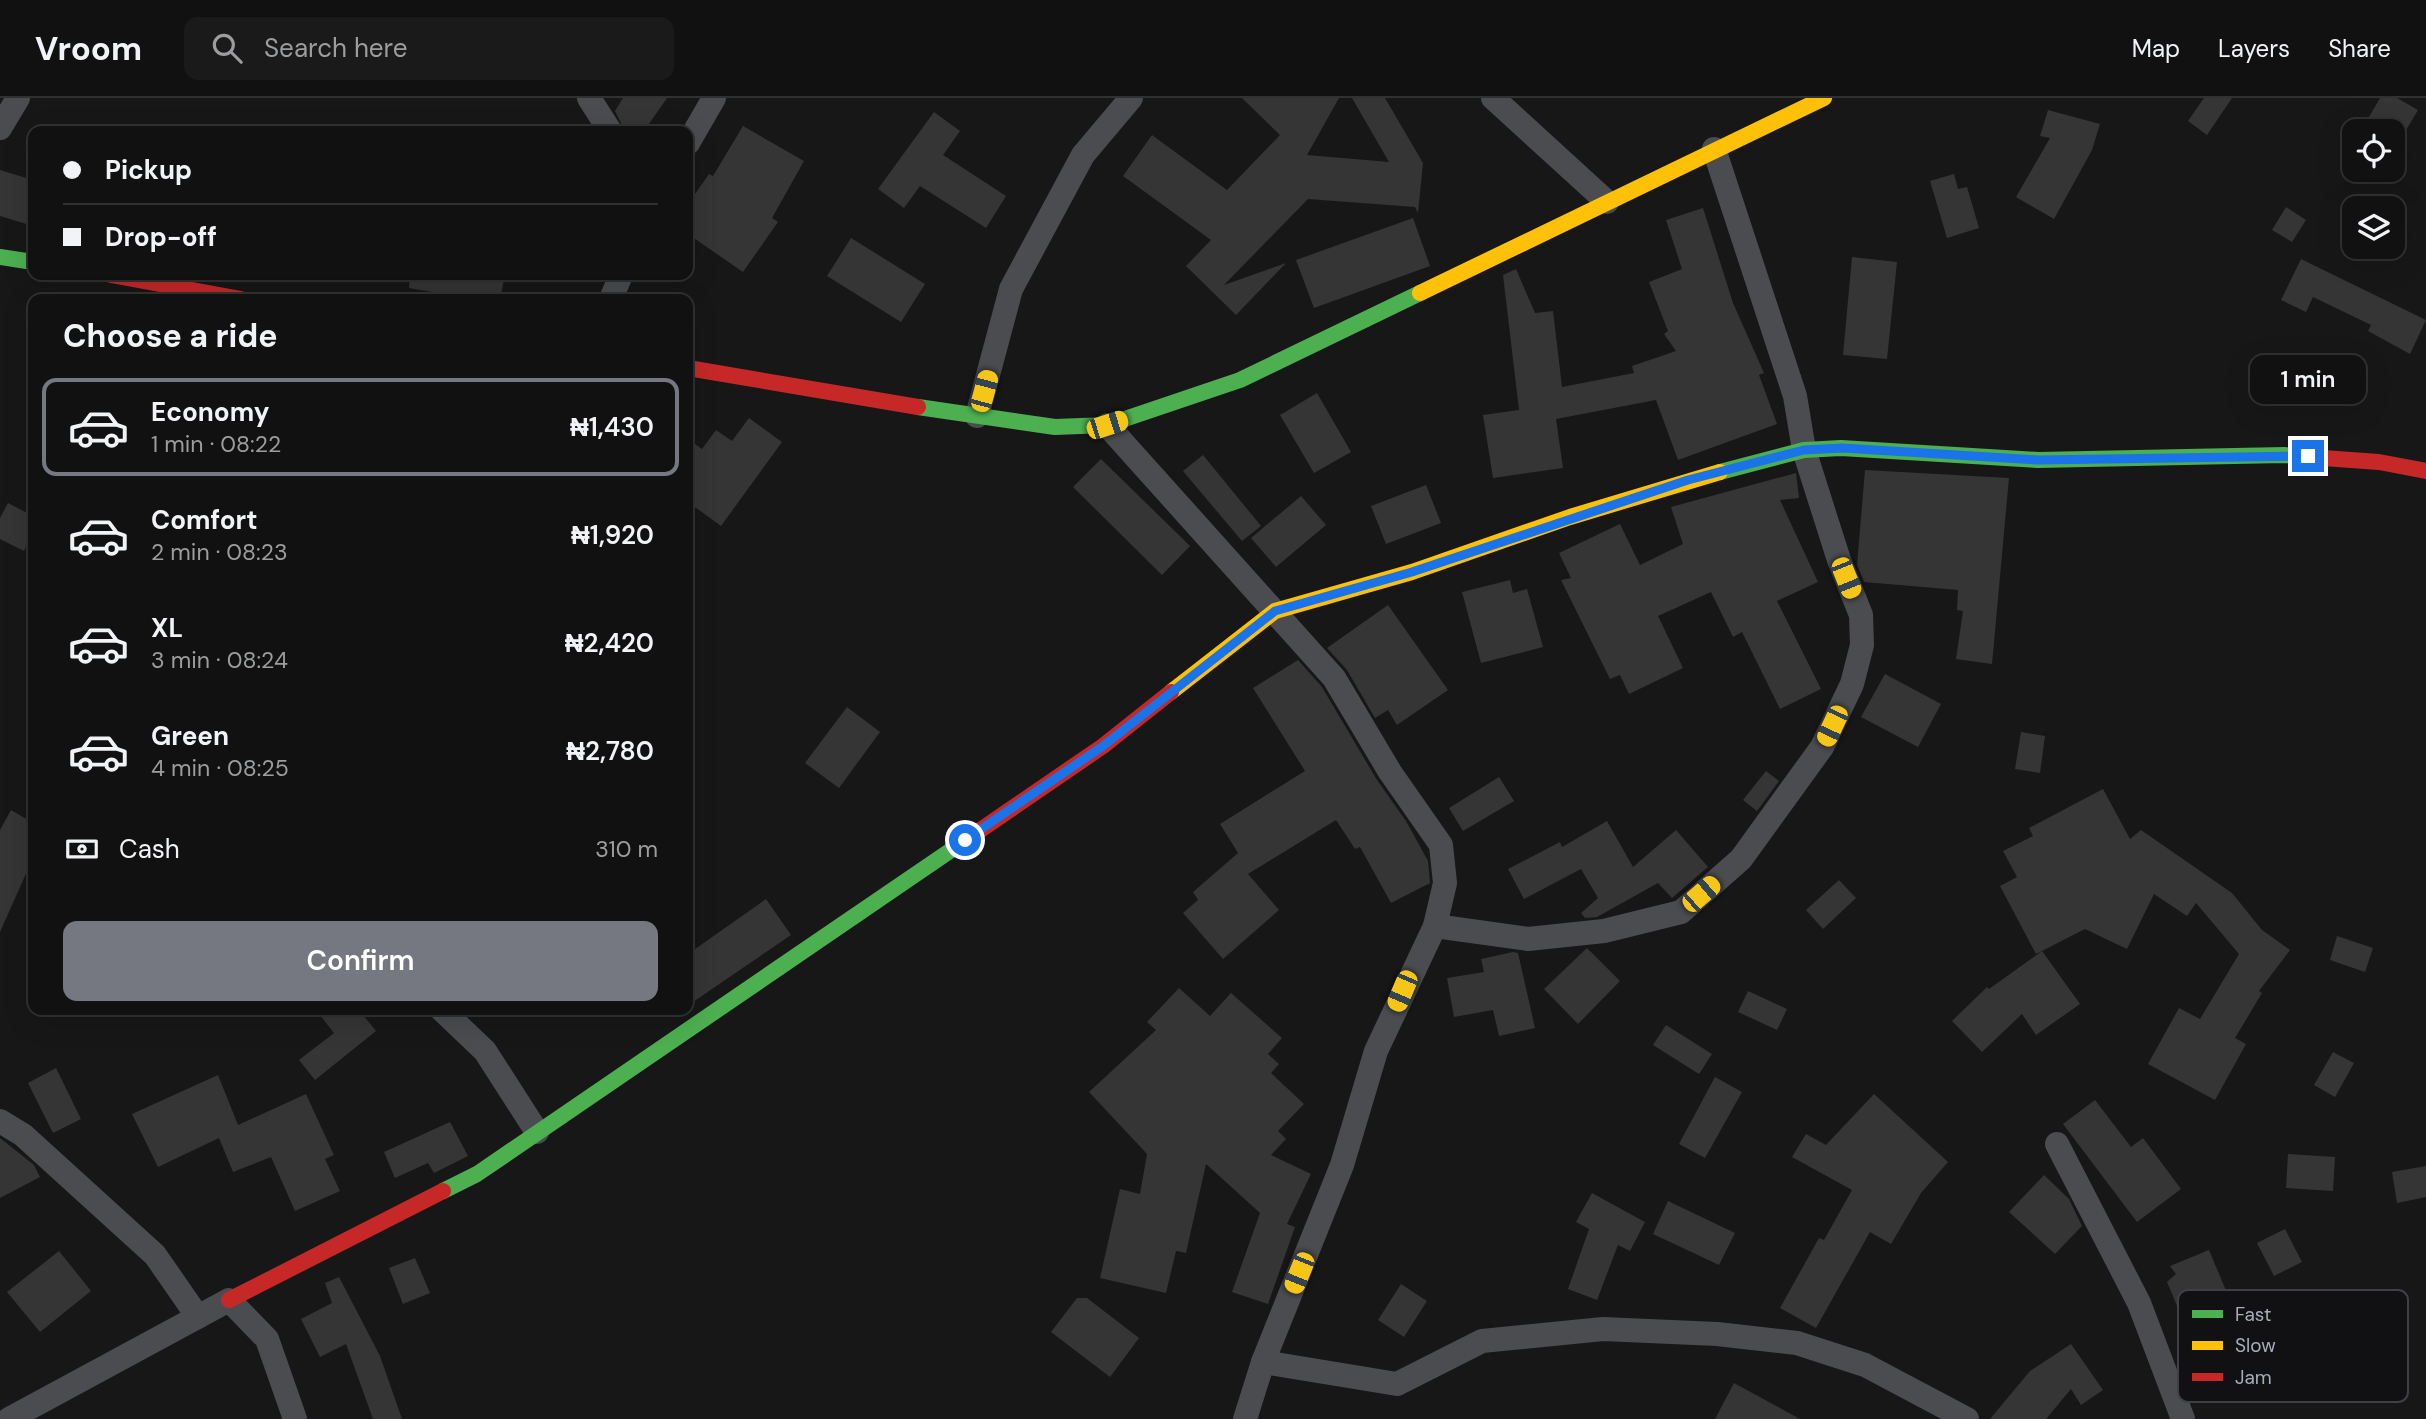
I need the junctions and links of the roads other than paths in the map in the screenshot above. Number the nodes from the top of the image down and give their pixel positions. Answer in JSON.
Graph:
{"nodes":[{"id":1,"x":18,"y":98,"type":"edge"},
{"id":2,"x":589,"y":98,"type":"edge"},
{"id":3,"x":714,"y":98,"type":"edge"},
{"id":4,"x":1131,"y":98,"type":"edge"},
{"id":5,"x":1493,"y":98,"type":"edge"},
{"id":6,"x":1824,"y":98,"type":"edge"},
{"id":7,"x":607,"y":126,"type":"edge"},
{"id":8,"x":0,"y":128,"type":"edge"},
{"id":9,"x":693,"y":134,"type":"edge"},
{"id":10,"x":1714,"y":149,"type":"junction"},
{"id":11,"x":1606,"y":202,"type":"junction"},
{"id":12,"x":0,"y":257,"type":"edge"},
{"id":13,"x":28,"y":261,"type":"edge"},
{"id":14,"x":138,"y":280,"type":"edge"},
{"id":15,"x":214,"y":294,"type":"edge"},
{"id":16,"x":693,"y":369,"type":"edge"},
{"id":17,"x":977,"y":416,"type":"junction"},
{"id":18,"x":1107,"y":425,"type":"junction"},
{"id":19,"x":1804,"y":450,"type":"junction"},
{"id":20,"x":2426,"y":471,"type":"edge"},
{"id":21,"x":1275,"y":611,"type":"junction"},
{"id":22,"x":1434,"y":926,"type":"junction"},
{"id":23,"x":447,"y":1015,"type":"edge"},
{"id":24,"x":0,"y":1121,"type":"edge"},
{"id":25,"x":537,"y":1132,"type":"junction"},
{"id":26,"x":2057,"y":1144,"type":"dead end"},
{"id":27,"x":229,"y":1300,"type":"junction"},
{"id":28,"x":198,"y":1317,"type":"junction"},
{"id":29,"x":1263,"y":1362,"type":"junction"},
{"id":30,"x":9,"y":1419,"type":"edge"},
{"id":31,"x":295,"y":1419,"type":"edge"},
{"id":32,"x":1245,"y":1419,"type":"edge"},
{"id":33,"x":1967,"y":1419,"type":"edge"},
{"id":34,"x":2183,"y":1419,"type":"edge"}],
"edges":[{"from":1,"to":8,"type":"street"},
{"from":2,"to":7,"type":"street"},
{"from":3,"to":9,"type":"street"},
{"from":4,"to":17,"type":"street"},
{"from":5,"to":11,"type":"street"},
{"from":6,"to":10,"type":"street"},
{"from":10,"to":11,"type":"street"},
{"from":10,"to":19,"type":"street"},
{"from":11,"to":18,"type":"street"},
{"from":12,"to":13,"type":"street"},
{"from":14,"to":15,"type":"street"},
{"from":16,"to":17,"type":"street"},
{"from":17,"to":18,"type":"street"},
{"from":18,"to":21,"type":"street"},
{"from":19,"to":20,"type":"street"},
{"from":19,"to":21,"type":"street"},
{"from":19,"to":22,"type":"street"},
{"from":21,"to":22,"type":"street"},
{"from":21,"to":25,"type":"street"},
{"from":22,"to":29,"type":"street"},
{"from":23,"to":25,"type":"street"},
{"from":24,"to":28,"type":"street"},
{"from":25,"to":27,"type":"street"},
{"from":26,"to":34,"type":"street"},
{"from":27,"to":28,"type":"street"},
{"from":27,"to":31,"type":"street"},
{"from":28,"to":30,"type":"street"},
{"from":29,"to":32,"type":"street"},
{"from":29,"to":33,"type":"street"}]}
